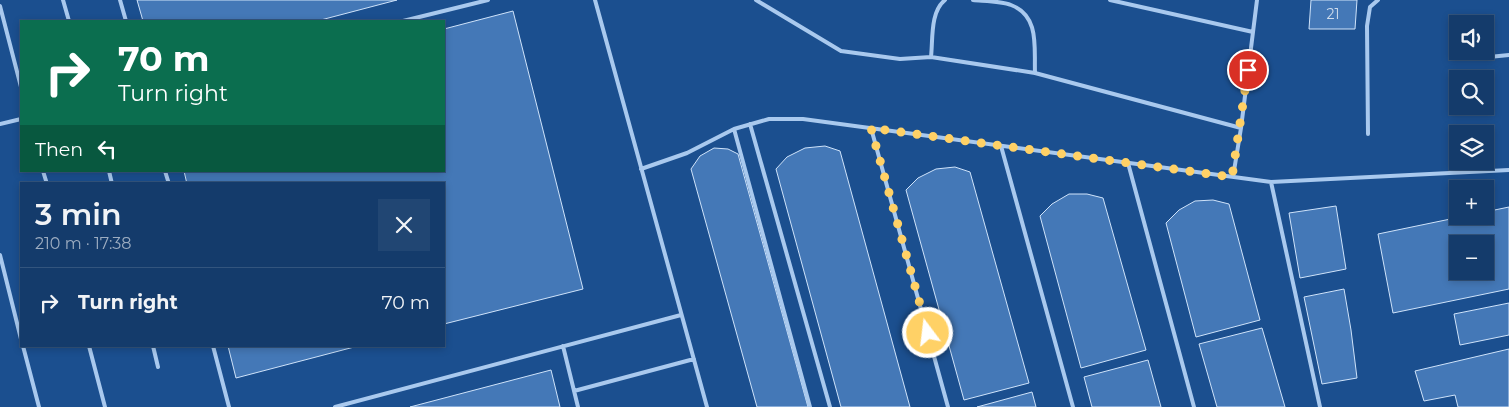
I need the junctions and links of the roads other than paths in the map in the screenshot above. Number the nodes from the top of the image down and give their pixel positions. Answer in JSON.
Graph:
{"nodes":[{"id":1,"x":64,"y":0,"type":"edge"},
{"id":2,"x":120,"y":0,"type":"edge"},
{"id":3,"x":488,"y":0,"type":"edge"},
{"id":4,"x":595,"y":0,"type":"edge"},
{"id":5,"x":756,"y":0,"type":"edge"},
{"id":6,"x":945,"y":0,"type":"edge"},
{"id":7,"x":973,"y":0,"type":"edge"},
{"id":8,"x":1110,"y":0,"type":"edge"},
{"id":9,"x":1257,"y":0,"type":"edge"},
{"id":10,"x":1378,"y":0,"type":"edge"},
{"id":11,"x":0,"y":6,"type":"edge"},
{"id":12,"x":69,"y":20,"type":"edge"},
{"id":13,"x":126,"y":20,"type":"edge"},
{"id":14,"x":407,"y":20,"type":"edge"},
{"id":15,"x":1253,"y":32,"type":"junction"},
{"id":16,"x":1509,"y":55,"type":"edge"},
{"id":17,"x":1494,"y":56,"type":"edge"},
{"id":18,"x":931,"y":57,"type":"junction"},
{"id":19,"x":1035,"y":73,"type":"junction"},
{"id":20,"x":20,"y":83,"type":"edge"},
{"id":21,"x":20,"y":119,"type":"edge"},
{"id":22,"x":0,"y":124,"type":"edge"},
{"id":23,"x":750,"y":124,"type":"junction"},
{"id":24,"x":871,"y":128,"type":"junction"},
{"id":25,"x":1241,"y":128,"type":"junction"},
{"id":26,"x":734,"y":129,"type":"junction"},
{"id":27,"x":1368,"y":134,"type":"dead end"},
{"id":28,"x":1001,"y":146,"type":"junction"},
{"id":29,"x":1128,"y":163,"type":"junction"},
{"id":30,"x":641,"y":169,"type":"junction"},
{"id":31,"x":1509,"y":170,"type":"edge"},
{"id":32,"x":1232,"y":177,"type":"junction"},
{"id":33,"x":1271,"y":182,"type":"junction"},
{"id":34,"x":0,"y":255,"type":"edge"},
{"id":35,"x":682,"y":315,"type":"junction"},
{"id":36,"x":20,"y":335,"type":"edge"},
{"id":37,"x":563,"y":346,"type":"junction"},
{"id":38,"x":23,"y":347,"type":"edge"},
{"id":39,"x":89,"y":347,"type":"edge"},
{"id":40,"x":153,"y":347,"type":"edge"},
{"id":41,"x":213,"y":347,"type":"edge"},
{"id":42,"x":694,"y":359,"type":"junction"},
{"id":43,"x":158,"y":368,"type":"dead end"},
{"id":44,"x":574,"y":391,"type":"junction"},
{"id":45,"x":39,"y":407,"type":"edge"},
{"id":46,"x":105,"y":407,"type":"edge"},
{"id":47,"x":229,"y":407,"type":"edge"},
{"id":48,"x":335,"y":407,"type":"edge"},
{"id":49,"x":578,"y":407,"type":"edge"},
{"id":50,"x":707,"y":407,"type":"edge"},
{"id":51,"x":810,"y":407,"type":"edge"},
{"id":52,"x":830,"y":407,"type":"edge"},
{"id":53,"x":948,"y":407,"type":"edge"},
{"id":54,"x":1073,"y":407,"type":"edge"},
{"id":55,"x":1194,"y":407,"type":"edge"},
{"id":56,"x":1320,"y":407,"type":"edge"}],
"edges":[{"from":1,"to":12,"type":"lane"},
{"from":2,"to":13,"type":"lane"},
{"from":3,"to":14,"type":"lane"},
{"from":4,"to":30,"type":"lane"},
{"from":5,"to":18,"type":"lane"},
{"from":6,"to":18,"type":"lane"},
{"from":7,"to":19,"type":"lane"},
{"from":8,"to":15,"type":"lane"},
{"from":9,"to":15,"type":"lane"},
{"from":10,"to":27,"type":"lane"},
{"from":11,"to":20,"type":"lane"},
{"from":15,"to":25,"type":"lane"},
{"from":16,"to":17,"type":"lane"},
{"from":18,"to":19,"type":"lane"},
{"from":19,"to":25,"type":"lane"},
{"from":21,"to":22,"type":"lane"},
{"from":23,"to":24,"type":"lane"},
{"from":23,"to":26,"type":"lane"},
{"from":23,"to":52,"type":"lane"},
{"from":24,"to":28,"type":"lane"},
{"from":24,"to":53,"type":"lane"},
{"from":25,"to":32,"type":"lane"},
{"from":26,"to":30,"type":"lane"},
{"from":26,"to":51,"type":"lane"},
{"from":28,"to":29,"type":"lane"},
{"from":28,"to":54,"type":"lane"},
{"from":29,"to":32,"type":"lane"},
{"from":29,"to":55,"type":"lane"},
{"from":30,"to":35,"type":"lane"},
{"from":31,"to":33,"type":"lane"},
{"from":32,"to":33,"type":"lane"},
{"from":33,"to":56,"type":"lane"},
{"from":34,"to":36,"type":"lane"},
{"from":35,"to":37,"type":"lane"},
{"from":35,"to":42,"type":"lane"},
{"from":37,"to":44,"type":"lane"},
{"from":37,"to":48,"type":"lane"},
{"from":38,"to":45,"type":"lane"},
{"from":39,"to":46,"type":"lane"},
{"from":40,"to":43,"type":"lane"},
{"from":41,"to":47,"type":"lane"},
{"from":42,"to":44,"type":"lane"},
{"from":42,"to":50,"type":"lane"},
{"from":44,"to":49,"type":"lane"}]}
